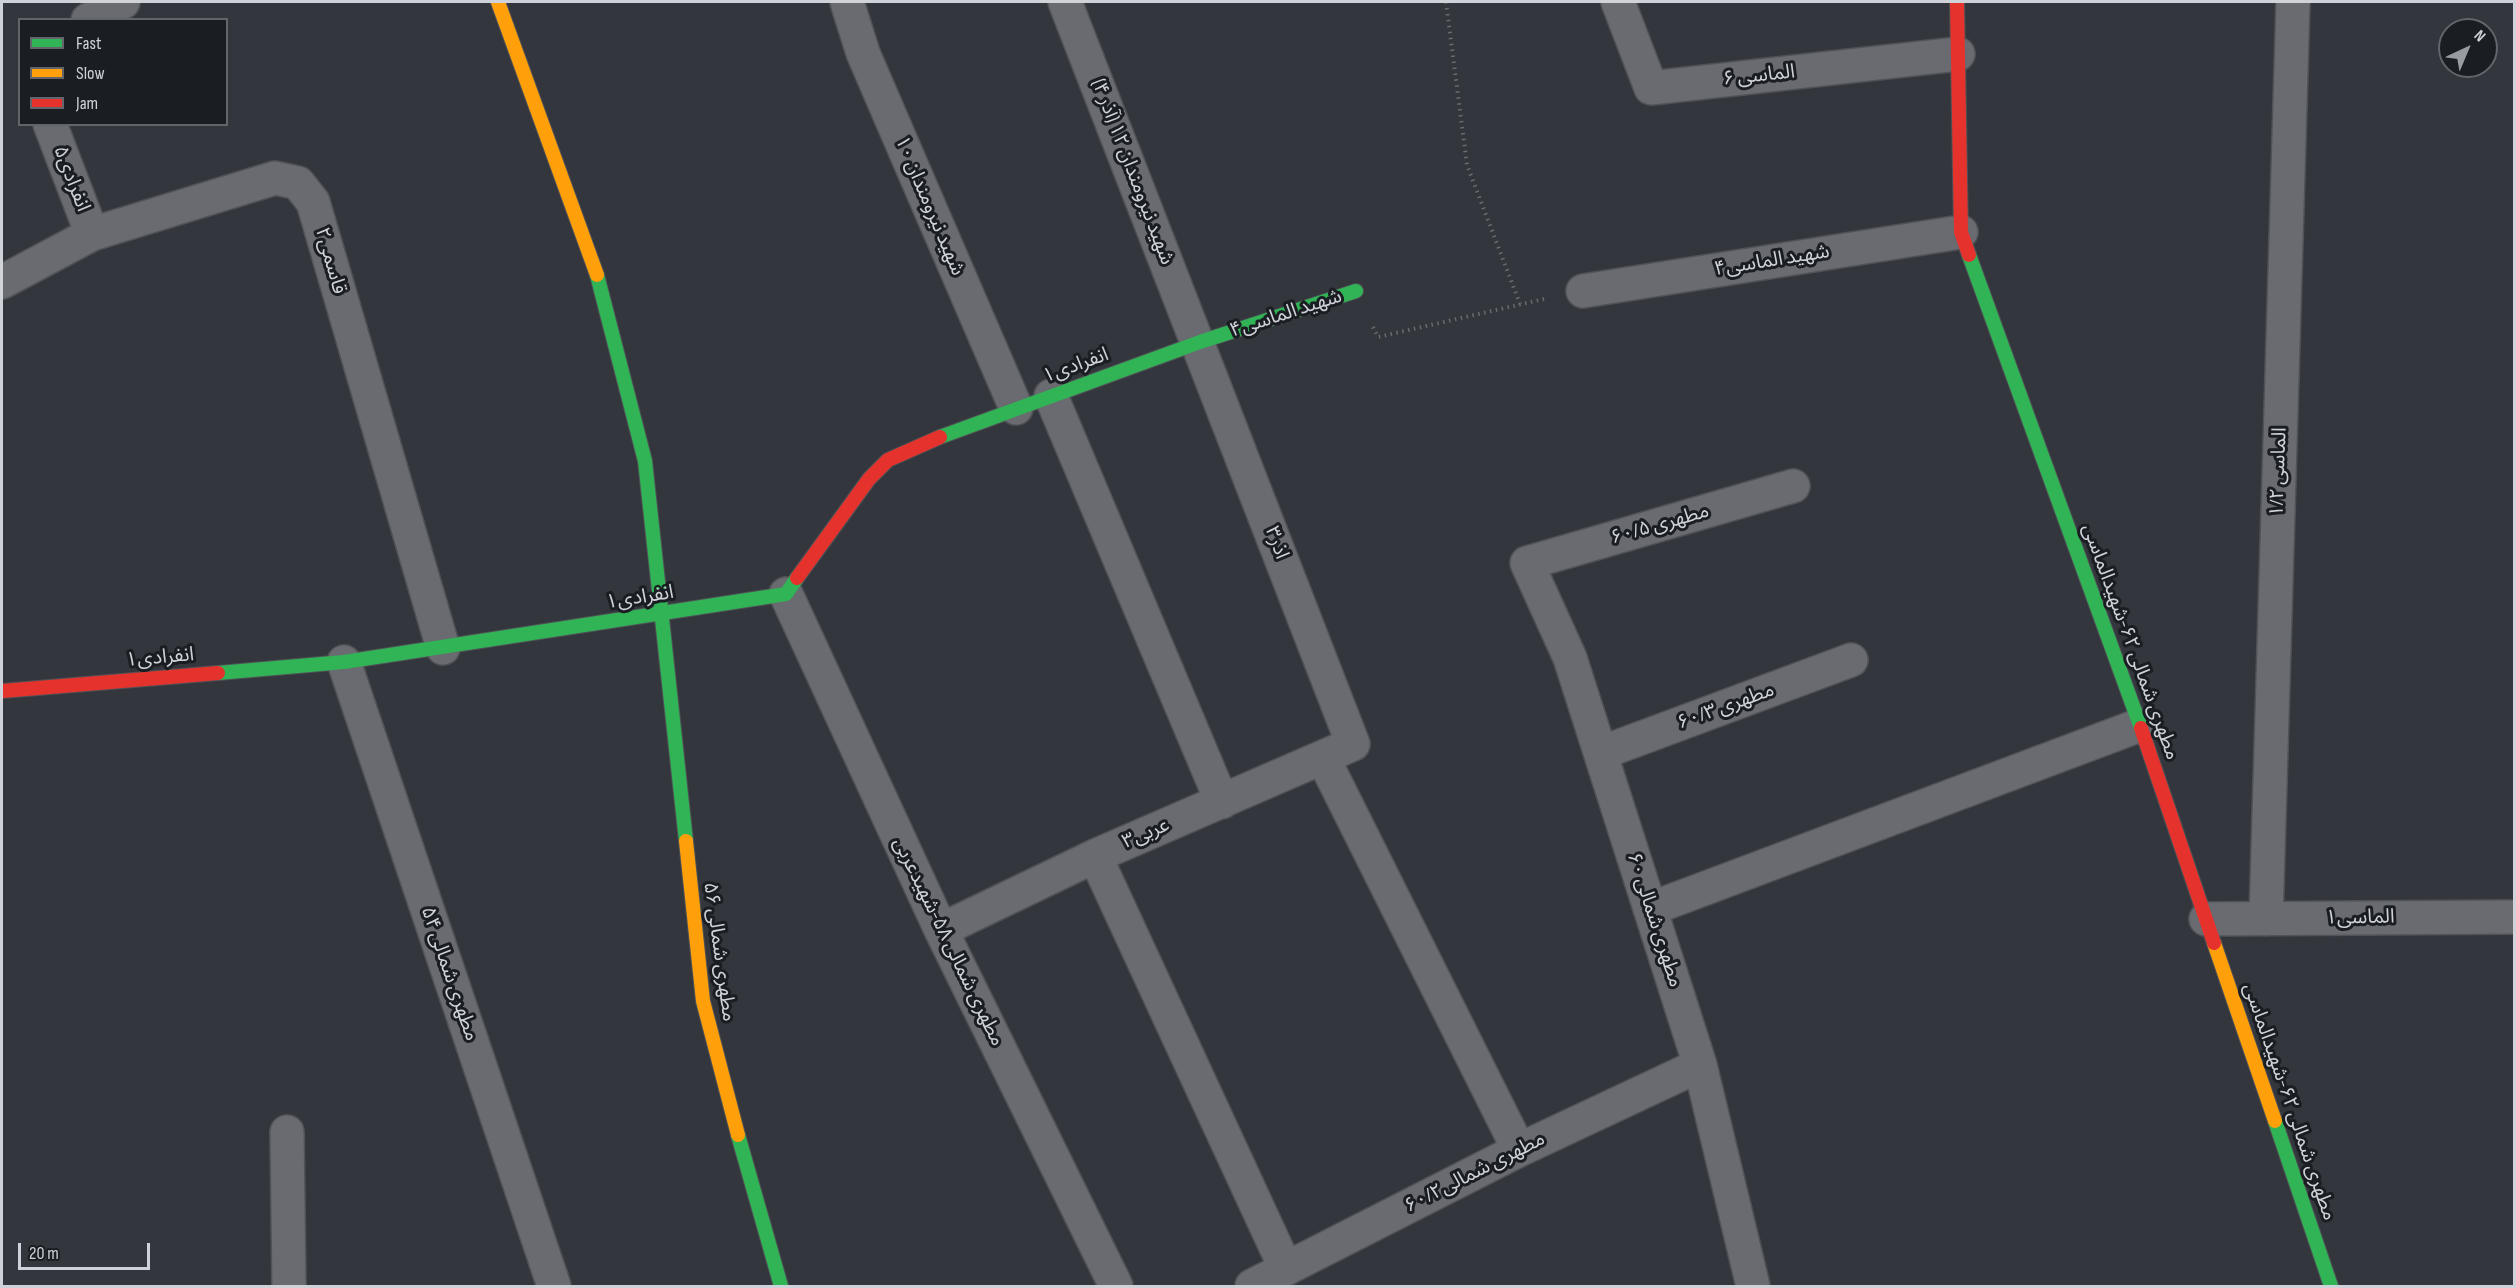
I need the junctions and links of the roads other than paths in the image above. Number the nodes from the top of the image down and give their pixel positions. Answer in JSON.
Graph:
{"nodes":[{"id":1,"x":123,"y":2,"type":"edge"},
{"id":2,"x":498,"y":2,"type":"edge"},
{"id":3,"x":847,"y":2,"type":"edge"},
{"id":4,"x":1065,"y":2,"type":"edge"},
{"id":5,"x":1618,"y":2,"type":"edge"},
{"id":6,"x":1957,"y":2,"type":"edge"},
{"id":7,"x":2292,"y":13,"type":"edge"},
{"id":8,"x":92,"y":18,"type":"edge"},
{"id":9,"x":1958,"y":54,"type":"junction"},
{"id":10,"x":51,"y":126,"type":"edge"},
{"id":11,"x":1961,"y":232,"type":"junction"},
{"id":12,"x":92,"y":234,"type":"junction"},
{"id":13,"x":2,"y":282,"type":"edge"},
{"id":14,"x":1356,"y":291,"type":"road end"},
{"id":15,"x":1583,"y":291,"type":"dead end"},
{"id":16,"x":1200,"y":342,"type":"junction"},
{"id":17,"x":1051,"y":396,"type":"junction"},
{"id":18,"x":1016,"y":408,"type":"junction"},
{"id":19,"x":1793,"y":486,"type":"dead end"},
{"id":20,"x":1527,"y":563,"type":"joint"},
{"id":21,"x":786,"y":594,"type":"junction"},
{"id":22,"x":660,"y":615,"type":"junction"},
{"id":23,"x":443,"y":648,"type":"junction"},
{"id":24,"x":1851,"y":660,"type":"dead end"},
{"id":25,"x":344,"y":662,"type":"junction"},
{"id":26,"x":2,"y":691,"type":"edge"},
{"id":27,"x":2140,"y":725,"type":"junction"},
{"id":28,"x":1353,"y":744,"type":"joint"},
{"id":29,"x":1601,"y":753,"type":"junction"},
{"id":30,"x":1323,"y":758,"type":"junction"},
{"id":31,"x":1221,"y":802,"type":"junction"},
{"id":32,"x":1095,"y":856,"type":"junction"},
{"id":33,"x":1650,"y":909,"type":"junction"},
{"id":34,"x":2514,"y":917,"type":"edge"},
{"id":35,"x":2206,"y":919,"type":"junction"},
{"id":36,"x":2266,"y":919,"type":"junction"},
{"id":37,"x":941,"y":930,"type":"junction"},
{"id":38,"x":1700,"y":1065,"type":"junction"},
{"id":39,"x":287,"y":1132,"type":"dead end"},
{"id":40,"x":1519,"y":1150,"type":"junction"},
{"id":41,"x":1286,"y":1269,"type":"junction"},
{"id":42,"x":289,"y":1287,"type":"edge"},
{"id":43,"x":554,"y":1287,"type":"edge"},
{"id":44,"x":781,"y":1287,"type":"edge"},
{"id":45,"x":1116,"y":1287,"type":"edge"},
{"id":46,"x":1252,"y":1287,"type":"edge"},
{"id":47,"x":1753,"y":1287,"type":"edge"},
{"id":48,"x":2331,"y":1287,"type":"edge"}],
"edges":[{"from":1,"to":8,"type":"street"},
{"from":2,"to":22,"type":"street","name":"مطهری شمالی ۵۶"},
{"from":3,"to":18,"type":"street","name":"شهید نیرومندان ۱۰"},
{"from":4,"to":16,"type":"street","name":"شهید نیرومندان ۱۲ (آذر ۴)"},
{"from":5,"to":9,"type":"street","name":"الماسی ۶"},
{"from":6,"to":9,"type":"street","name":"مطهری شمالی ۶۲-شهیدالماسی"},
{"from":7,"to":36,"type":"street","name":"الماسی ۱/۲"},
{"from":9,"to":11,"type":"street","name":"مطهری شمالی ۶۲-شهیدالماسی"},
{"from":10,"to":12,"type":"street","name":"انفرادی۵"},
{"from":11,"to":15,"type":"street","name":"شهید الماسی۴"},
{"from":11,"to":27,"type":"street","name":"مطهری شمالی ۶۲-شهیدالماسی"},
{"from":12,"to":13,"type":"street","name":"قاسمی۲"},
{"from":12,"to":23,"type":"street","name":"قاسمی۲"},
{"from":14,"to":16,"type":"street","name":"شهید الماسی۴"},
{"from":16,"to":17,"type":"street","name":"انفرادی۱"},
{"from":16,"to":28,"type":"street","name":"اذر۳"},
{"from":17,"to":18,"type":"street","name":"انفرادی۱"},
{"from":17,"to":31,"type":"street"},
{"from":18,"to":21,"type":"street","name":"انفرادی۱"},
{"from":19,"to":20,"type":"street","name":"مطهری ۶۰/۵"},
{"from":20,"to":29,"type":"street","name":"مطهری شمالی ۶۰"},
{"from":21,"to":22,"type":"street","name":"انفرادی۱"},
{"from":21,"to":37,"type":"street","name":"مطهری شمالی ۵۸-شهیدعربی"},
{"from":22,"to":23,"type":"street","name":"انفرادی۱"},
{"from":22,"to":44,"type":"street","name":"مطهری شمالی ۵۶"},
{"from":23,"to":25,"type":"street","name":"انفرادی۱"},
{"from":24,"to":29,"type":"street","name":"مطهری ۶۰/۳"},
{"from":25,"to":26,"type":"street","name":"انفرادی۱"},
{"from":25,"to":43,"type":"street","name":"مطهری شمالی ۵۴"},
{"from":27,"to":33,"type":"street"},
{"from":27,"to":35,"type":"street","name":"مطهری شمالی ۶۲-شهیدالماسی"},
{"from":28,"to":30,"type":"street","name":"عربی۳"},
{"from":29,"to":33,"type":"street","name":"مطهری شمالی ۶۰"},
{"from":30,"to":31,"type":"street","name":"عربی۳"},
{"from":30,"to":40,"type":"street"},
{"from":31,"to":32,"type":"street","name":"عربی۳"},
{"from":32,"to":37,"type":"street","name":"عربی۳"},
{"from":32,"to":41,"type":"street"},
{"from":33,"to":38,"type":"street","name":"مطهری شمالی ۶۰"},
{"from":34,"to":36,"type":"street","name":"الماسی۱"},
{"from":35,"to":36,"type":"street","name":"الماسی۱"},
{"from":35,"to":48,"type":"street","name":"مطهری شمالی ۶۲-شهیدالماسی"},
{"from":37,"to":45,"type":"street","name":"مطهری شمالی ۵۸-شهیدعربی"},
{"from":38,"to":40,"type":"street","name":"مطهری شمالی۶۰/۲"},
{"from":38,"to":47,"type":"street","name":"مطهری شمالی ۶۰"},
{"from":39,"to":42,"type":"street"},
{"from":40,"to":41,"type":"street","name":"مطهری شمالی۶۰/۲"},
{"from":41,"to":46,"type":"street","name":"مطهری شمالی۶۰/۲"}]}
